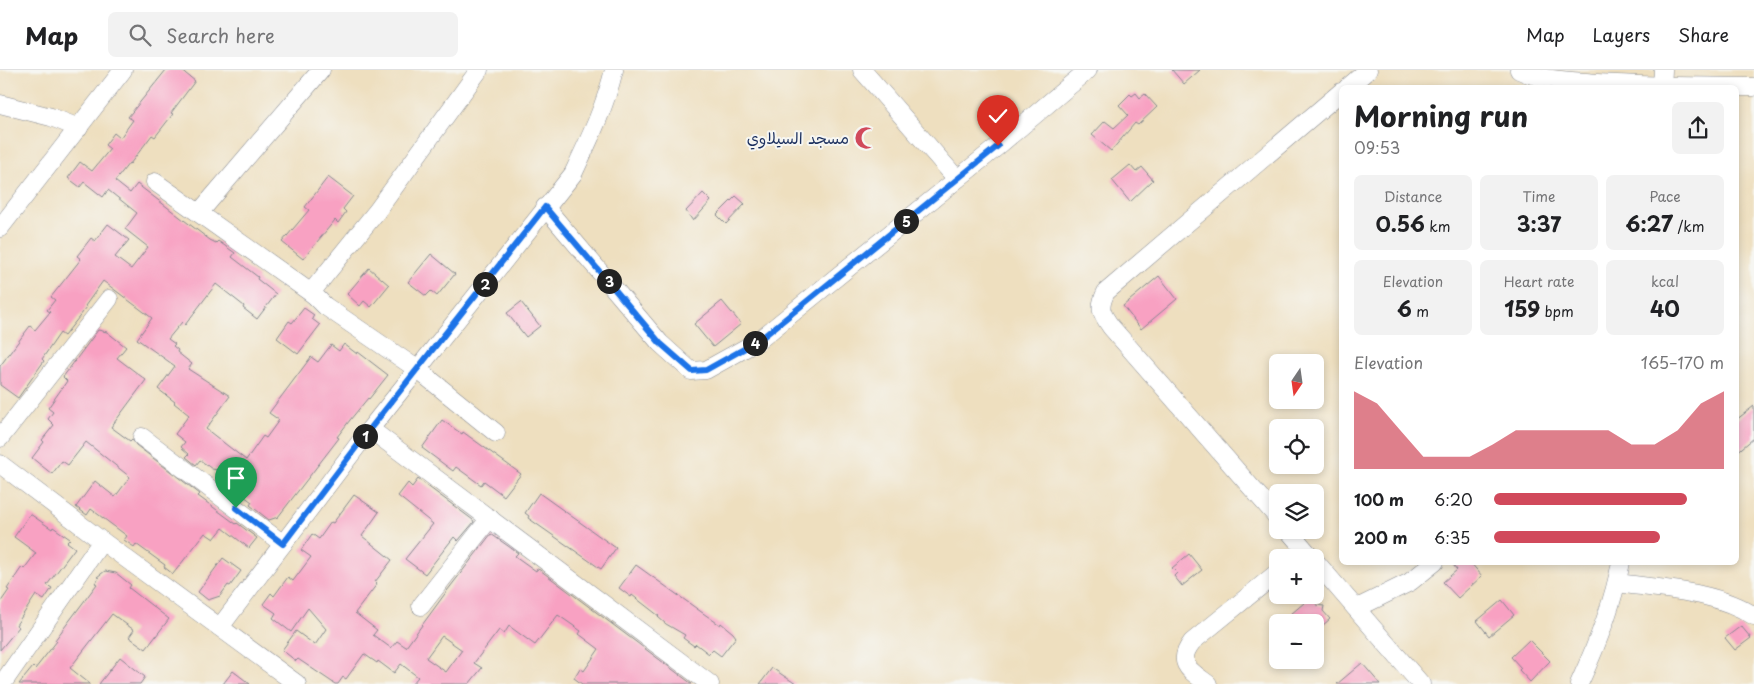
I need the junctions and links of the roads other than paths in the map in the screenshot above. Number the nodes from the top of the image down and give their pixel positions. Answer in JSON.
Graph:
{"nodes":[{"id":1,"x":124,"y":70,"type":"edge"},
{"id":2,"x":321,"y":70,"type":"edge"},
{"id":3,"x":478,"y":70,"type":"edge"},
{"id":4,"x":614,"y":70,"type":"edge"},
{"id":5,"x":862,"y":70,"type":"edge"},
{"id":6,"x":1368,"y":70,"type":"edge"},
{"id":7,"x":1519,"y":70,"type":"edge"},
{"id":8,"x":1080,"y":72,"type":"edge"},
{"id":9,"x":1662,"y":81,"type":"edge"},
{"id":10,"x":1350,"y":85,"type":"edge"},
{"id":11,"x":1723,"y":85,"type":"edge"},
{"id":12,"x":1739,"y":86,"type":"edge"},
{"id":13,"x":1754,"y":87,"type":"edge"},
{"id":14,"x":1339,"y":94,"type":"edge"},
{"id":15,"x":0,"y":104,"type":"edge"},
{"id":16,"x":79,"y":128,"type":"junction"},
{"id":17,"x":957,"y":179,"type":"junction"},
{"id":18,"x":156,"y":182,"type":"dead end"},
{"id":19,"x":545,"y":207,"type":"junction"},
{"id":20,"x":200,"y":213,"type":"junction"},
{"id":21,"x":0,"y":228,"type":"edge"},
{"id":22,"x":314,"y":295,"type":"junction"},
{"id":23,"x":109,"y":299,"type":"dead end"},
{"id":24,"x":417,"y":369,"type":"junction"},
{"id":25,"x":370,"y":429,"type":"junction"},
{"id":26,"x":496,"y":433,"type":"dead end"},
{"id":27,"x":142,"y":437,"type":"dead end"},
{"id":28,"x":0,"y":438,"type":"edge"},
{"id":29,"x":0,"y":464,"type":"edge"},
{"id":30,"x":1269,"y":508,"type":"edge"},
{"id":31,"x":490,"y":518,"type":"junction"},
{"id":32,"x":102,"y":541,"type":"junction"},
{"id":33,"x":283,"y":544,"type":"junction"},
{"id":34,"x":1431,"y":565,"type":"edge"},
{"id":35,"x":1620,"y":565,"type":"edge"},
{"id":36,"x":1324,"y":574,"type":"edge"},
{"id":37,"x":1269,"y":579,"type":"edge"},
{"id":38,"x":1617,"y":583,"type":"junction"},
{"id":39,"x":421,"y":606,"type":"dead end"},
{"id":40,"x":1357,"y":608,"type":"junction"},
{"id":41,"x":1754,"y":616,"type":"edge"},
{"id":42,"x":220,"y":627,"type":"junction"},
{"id":43,"x":2,"y":684,"type":"edge"},
{"id":44,"x":297,"y":684,"type":"edge"},
{"id":45,"x":710,"y":684,"type":"edge"},
{"id":46,"x":1208,"y":684,"type":"edge"},
{"id":47,"x":1421,"y":684,"type":"edge"},
{"id":48,"x":1579,"y":684,"type":"edge"}],
"edges":[{"from":1,"to":16,"type":"street"},
{"from":2,"to":20,"type":"street"},
{"from":3,"to":22,"type":"street"},
{"from":4,"to":19,"type":"street"},
{"from":5,"to":17,"type":"street"},
{"from":6,"to":10,"type":"street"},
{"from":7,"to":9,"type":"street"},
{"from":8,"to":17,"type":"street"},
{"from":9,"to":11,"type":"street"},
{"from":12,"to":13,"type":"street"},
{"from":14,"to":30,"type":"street"},
{"from":15,"to":16,"type":"street"},
{"from":16,"to":21,"type":"street"},
{"from":17,"to":19,"type":"street"},
{"from":18,"to":20,"type":"street"},
{"from":19,"to":24,"type":"street"},
{"from":20,"to":22,"type":"street"},
{"from":22,"to":24,"type":"street"},
{"from":23,"to":28,"type":"street"},
{"from":24,"to":25,"type":"street"},
{"from":24,"to":26,"type":"street"},
{"from":25,"to":31,"type":"street"},
{"from":25,"to":33,"type":"street"},
{"from":27,"to":33,"type":"street"},
{"from":29,"to":32,"type":"street"},
{"from":31,"to":39,"type":"street"},
{"from":31,"to":45,"type":"street"},
{"from":32,"to":42,"type":"street"},
{"from":32,"to":43,"type":"street"},
{"from":33,"to":42,"type":"street"},
{"from":34,"to":40,"type":"street"},
{"from":35,"to":38,"type":"street"},
{"from":36,"to":40,"type":"street"},
{"from":37,"to":46,"type":"street"},
{"from":38,"to":41,"type":"street"},
{"from":38,"to":48,"type":"street"},
{"from":40,"to":47,"type":"street"},
{"from":42,"to":44,"type":"street"}]}
